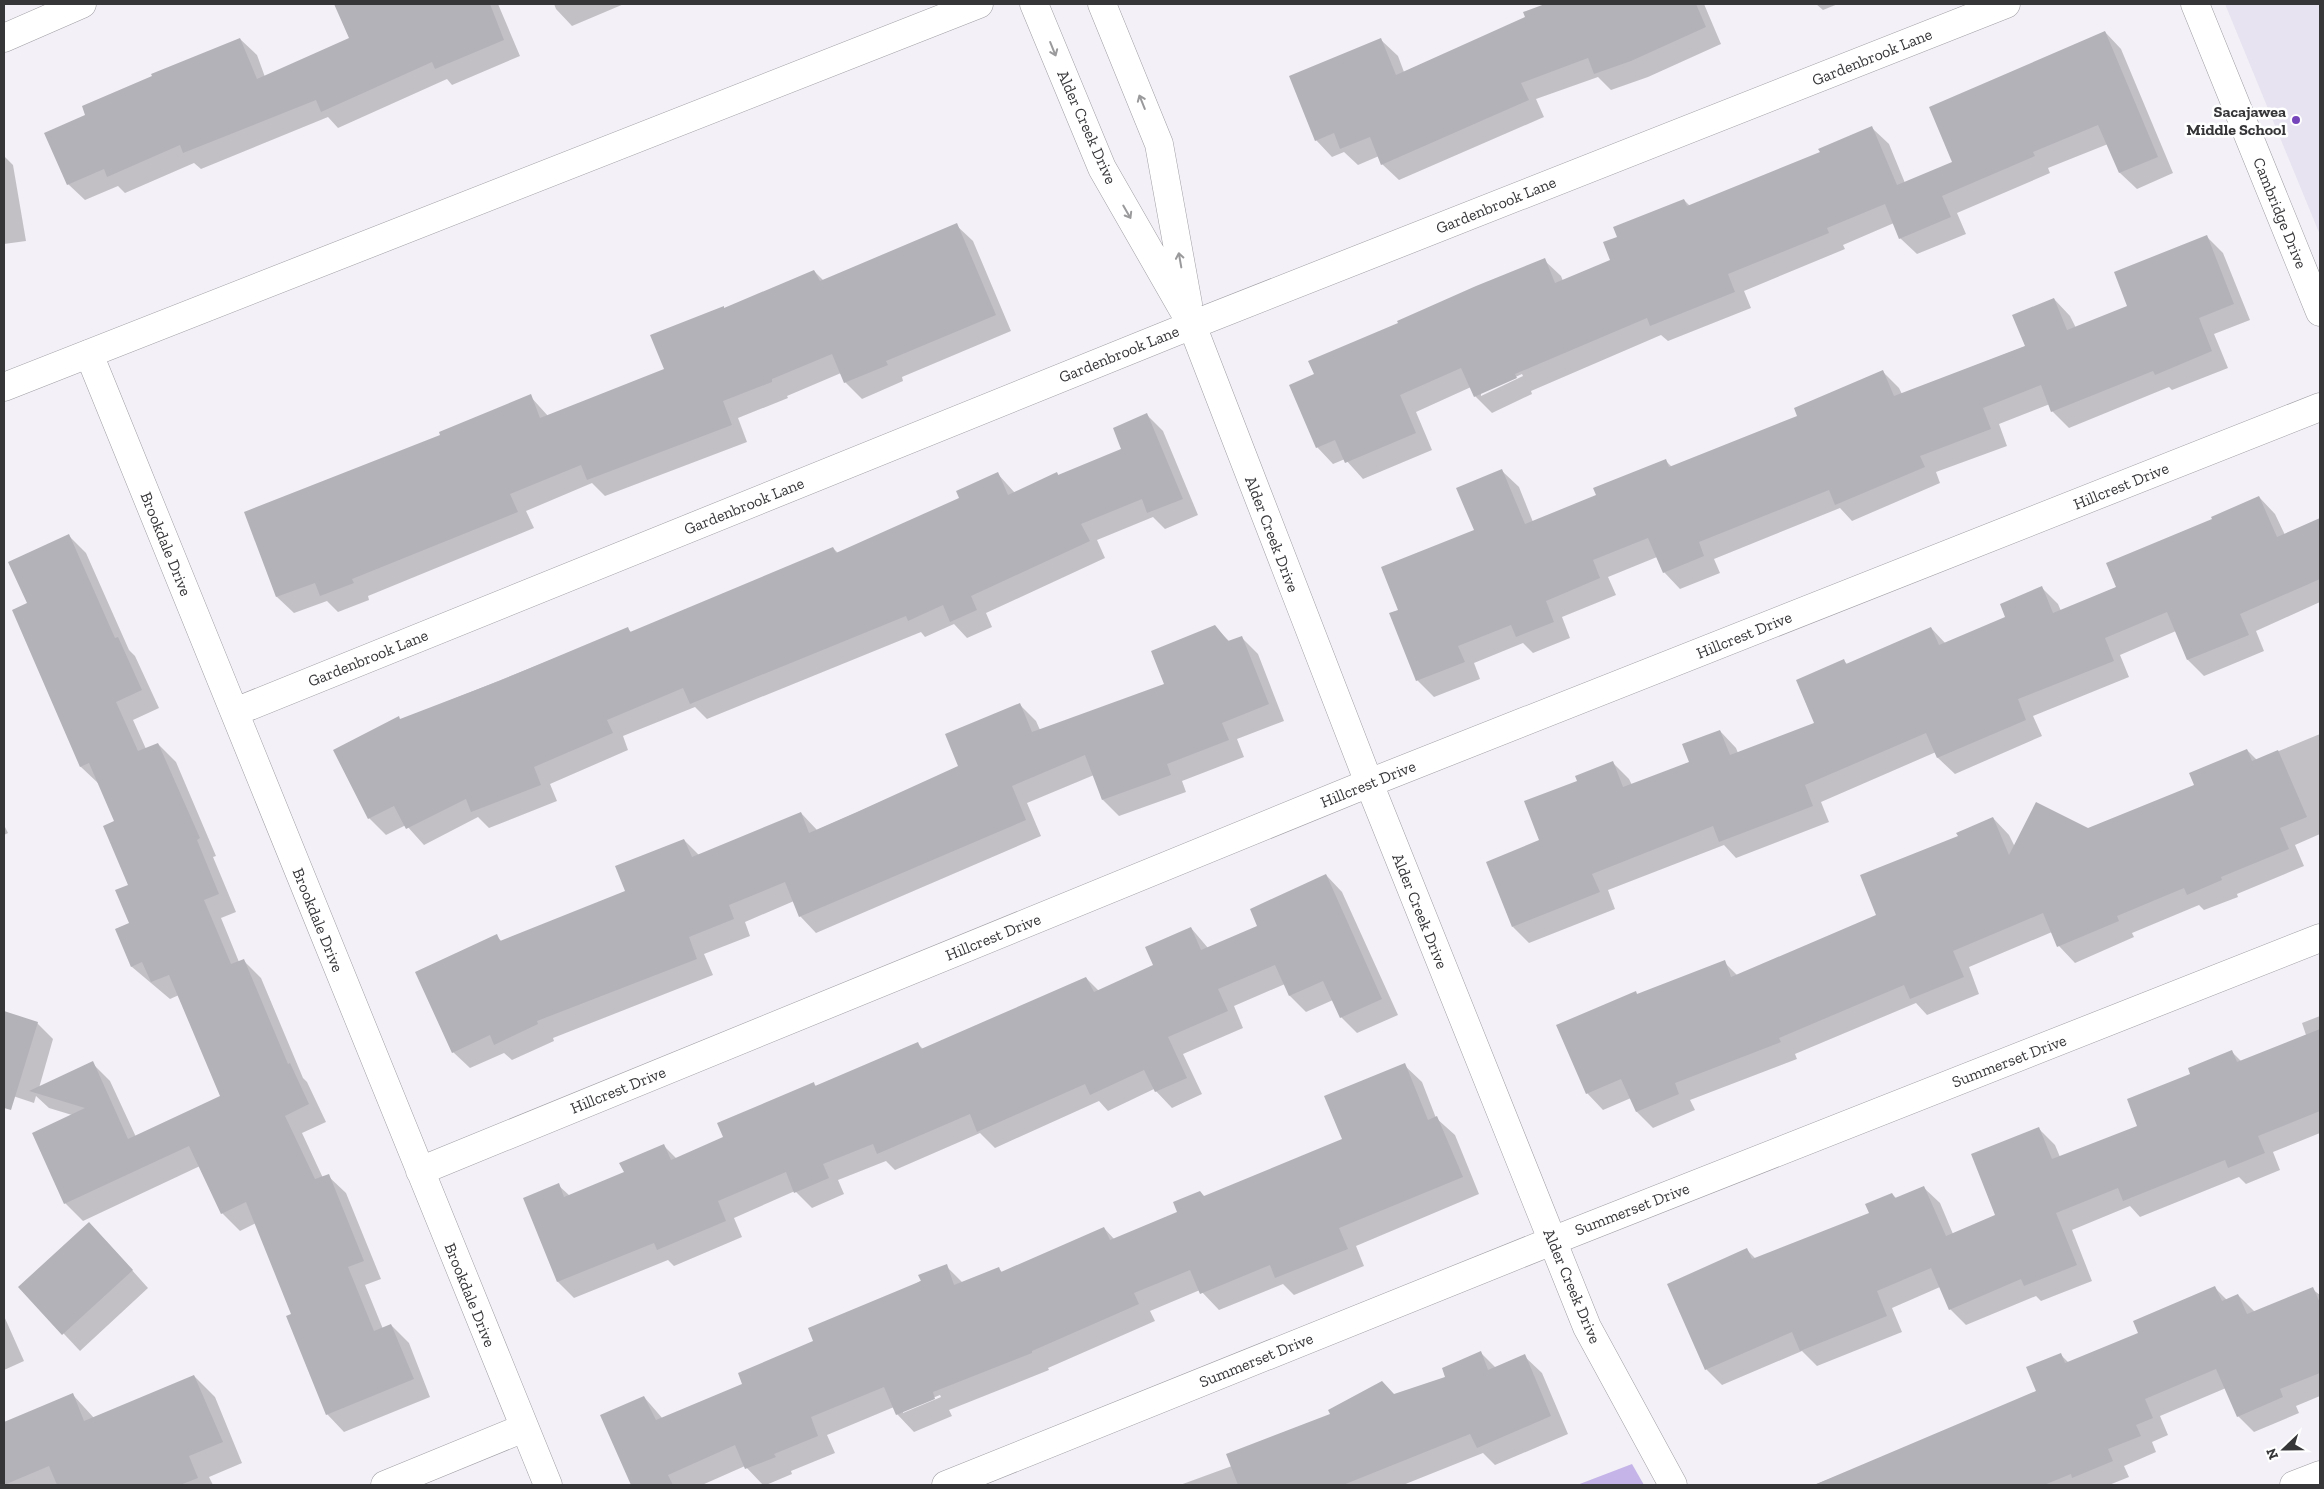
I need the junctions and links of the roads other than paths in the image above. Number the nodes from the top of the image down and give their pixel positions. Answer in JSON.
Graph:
{"nodes":[{"id":1,"x":82,"y":4,"type":"edge"},
{"id":2,"x":979,"y":4,"type":"edge"},
{"id":3,"x":1034,"y":4,"type":"edge"},
{"id":4,"x":1102,"y":4,"type":"edge"},
{"id":5,"x":2006,"y":4,"type":"edge"},
{"id":6,"x":2195,"y":4,"type":"edge"},
{"id":7,"x":4,"y":38,"type":"edge"},
{"id":8,"x":2320,"y":312,"type":"edge"},
{"id":9,"x":1192,"y":325,"type":"junction"},
{"id":10,"x":89,"y":354,"type":"junction"},
{"id":11,"x":4,"y":388,"type":"edge"},
{"id":12,"x":2320,"y":407,"type":"edge"},
{"id":13,"x":234,"y":712,"type":"junction"},
{"id":14,"x":1369,"y":783,"type":"junction"},
{"id":15,"x":2320,"y":938,"type":"edge"},
{"id":16,"x":420,"y":1171,"type":"junction"},
{"id":17,"x":1552,"y":1241,"type":"junction"},
{"id":18,"x":524,"y":1428,"type":"junction"},
{"id":19,"x":2320,"y":1475,"type":"edge"},
{"id":20,"x":385,"y":1485,"type":"edge"},
{"id":21,"x":548,"y":1485,"type":"edge"},
{"id":22,"x":946,"y":1485,"type":"edge"},
{"id":23,"x":1673,"y":1485,"type":"edge"},
{"id":24,"x":2294,"y":1485,"type":"edge"}],
"edges":[{"from":1,"to":7,"type":"street"},
{"from":2,"to":10,"type":"street"},
{"from":3,"to":9,"type":"street","name":"Alder Creek Drive","one_way":true},
{"from":9,"to":4,"type":"street","name":"Alder Creek Drive","one_way":true},
{"from":5,"to":9,"type":"street","name":"Gardenbrook Lane"},
{"from":6,"to":8,"type":"street","name":"Cambridge Drive"},
{"from":9,"to":13,"type":"street","name":"Gardenbrook Lane"},
{"from":9,"to":14,"type":"street","name":"Alder Creek Drive"},
{"from":10,"to":11,"type":"street"},
{"from":10,"to":13,"type":"street","name":"Brookdale Drive"},
{"from":12,"to":14,"type":"street","name":"Hillcrest Drive"},
{"from":13,"to":16,"type":"street","name":"Brookdale Drive"},
{"from":14,"to":16,"type":"street","name":"Hillcrest Drive"},
{"from":14,"to":17,"type":"street","name":"Alder Creek Drive"},
{"from":15,"to":17,"type":"street","name":"Summerset Drive"},
{"from":16,"to":18,"type":"street","name":"Brookdale Drive"},
{"from":17,"to":22,"type":"street","name":"Summerset Drive"},
{"from":17,"to":23,"type":"street","name":"Alder Creek Drive"},
{"from":18,"to":20,"type":"street"},
{"from":18,"to":21,"type":"street","name":"Brookdale Drive"},
{"from":19,"to":24,"type":"street"}]}
